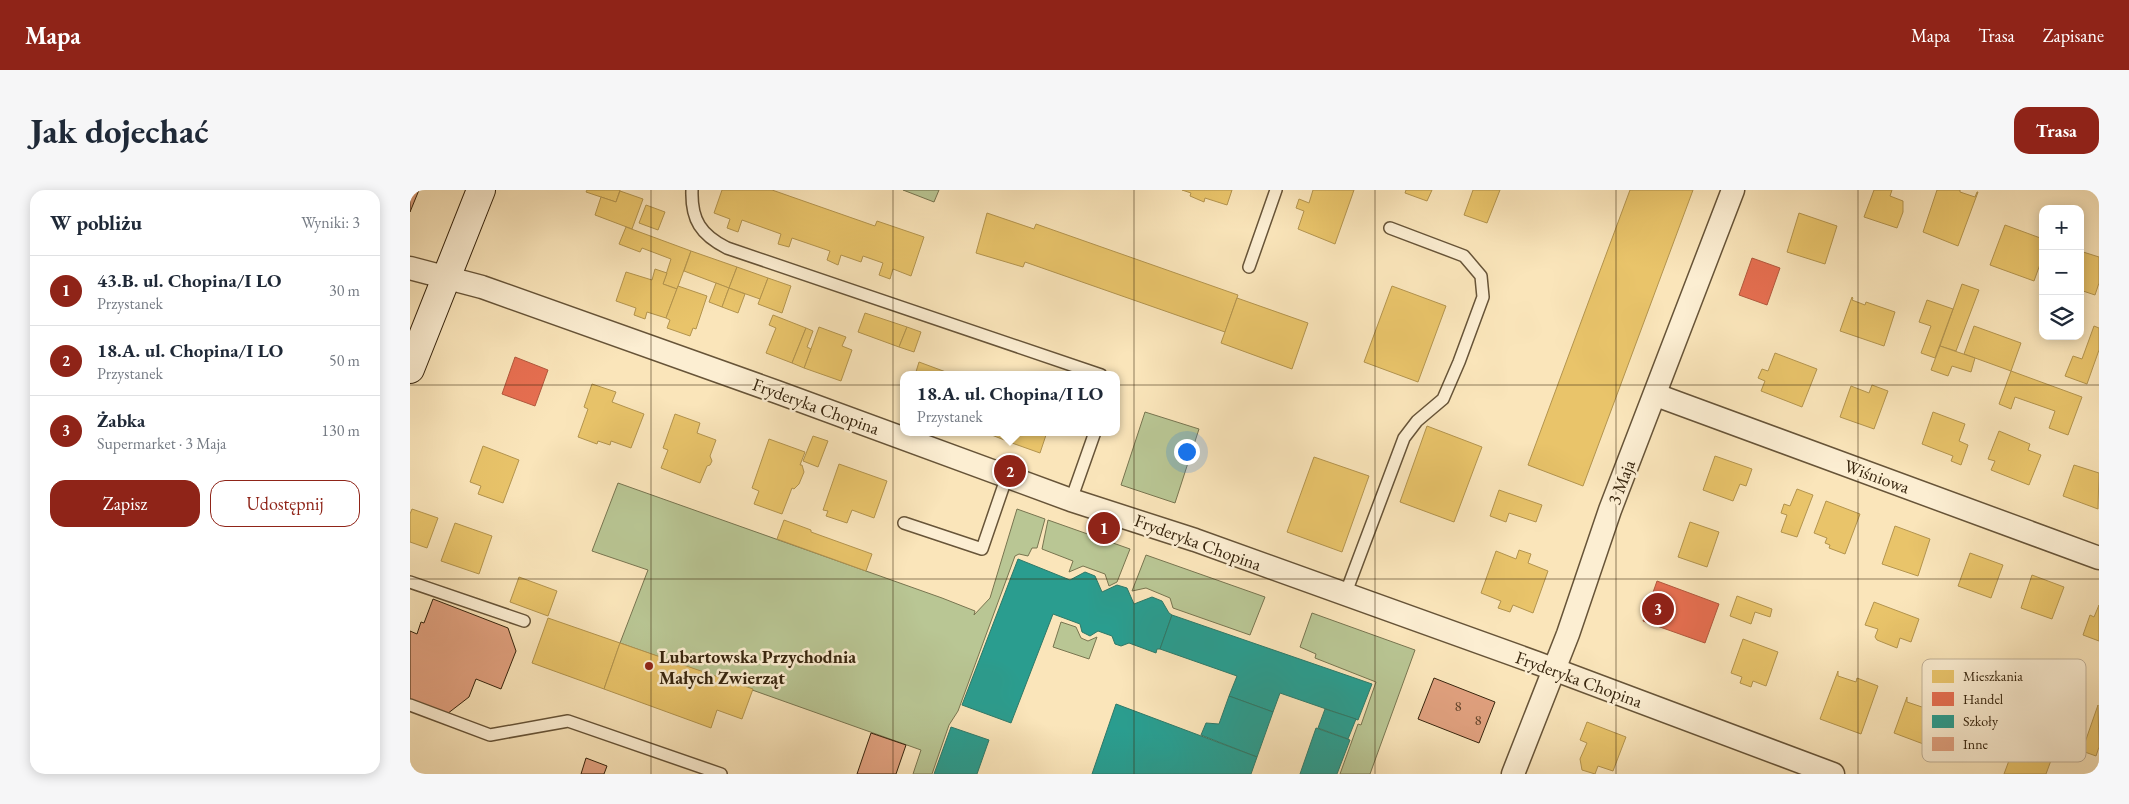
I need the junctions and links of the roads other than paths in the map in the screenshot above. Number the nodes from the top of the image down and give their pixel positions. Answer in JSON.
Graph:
{"nodes":[{"id":1,"x":481,"y":190,"type":"edge"},
{"id":2,"x":692,"y":190,"type":"edge"},
{"id":3,"x":1276,"y":190,"type":"edge"},
{"id":4,"x":1733,"y":190,"type":"edge"},
{"id":5,"x":1390,"y":228,"type":"dead end"},
{"id":6,"x":1249,"y":267,"type":"dead end"},
{"id":7,"x":410,"y":268,"type":"edge"},
{"id":8,"x":447,"y":277,"type":"junction"},
{"id":9,"x":410,"y":369,"type":"edge"},
{"id":10,"x":1089,"y":371,"type":"edge"},
{"id":11,"x":1656,"y":395,"type":"junction"},
{"id":12,"x":1094,"y":436,"type":"edge"},
{"id":13,"x":1007,"y":476,"type":"junction"},
{"id":14,"x":1071,"y":500,"type":"junction"},
{"id":15,"x":904,"y":523,"type":"dead end"},
{"id":16,"x":2099,"y":558,"type":"edge"},
{"id":17,"x":410,"y":582,"type":"edge"},
{"id":18,"x":1345,"y":595,"type":"junction"},
{"id":19,"x":524,"y":620,"type":"dead end"},
{"id":20,"x":1554,"y":669,"type":"junction"},
{"id":21,"x":410,"y":705,"type":"edge"},
{"id":22,"x":722,"y":774,"type":"edge"},
{"id":23,"x":1512,"y":774,"type":"edge"},
{"id":24,"x":1833,"y":774,"type":"edge"}],
"edges":[{"from":1,"to":8,"type":"main road"},
{"from":2,"to":10,"type":"lane"},
{"from":3,"to":6,"type":"lane"},
{"from":4,"to":11,"type":"street","name":"3 Maja"},
{"from":5,"to":18,"type":"lane"},
{"from":7,"to":8,"type":"street","name":"Fryderyka Chopina"},
{"from":8,"to":9,"type":"main road"},
{"from":8,"to":13,"type":"street","name":"Fryderyka Chopina"},
{"from":11,"to":16,"type":"street","name":"Wiśniowa"},
{"from":11,"to":20,"type":"street","name":"3 Maja"},
{"from":12,"to":14,"type":"lane"},
{"from":13,"to":14,"type":"street","name":"Fryderyka Chopina"},
{"from":13,"to":15,"type":"lane"},
{"from":14,"to":18,"type":"street","name":"Fryderyka Chopina"},
{"from":17,"to":19,"type":"lane"},
{"from":18,"to":20,"type":"street","name":"Fryderyka Chopina"},
{"from":20,"to":23,"type":"street","name":"3 Maja"},
{"from":20,"to":24,"type":"street","name":"Fryderyka Chopina"},
{"from":21,"to":22,"type":"lane"}]}
